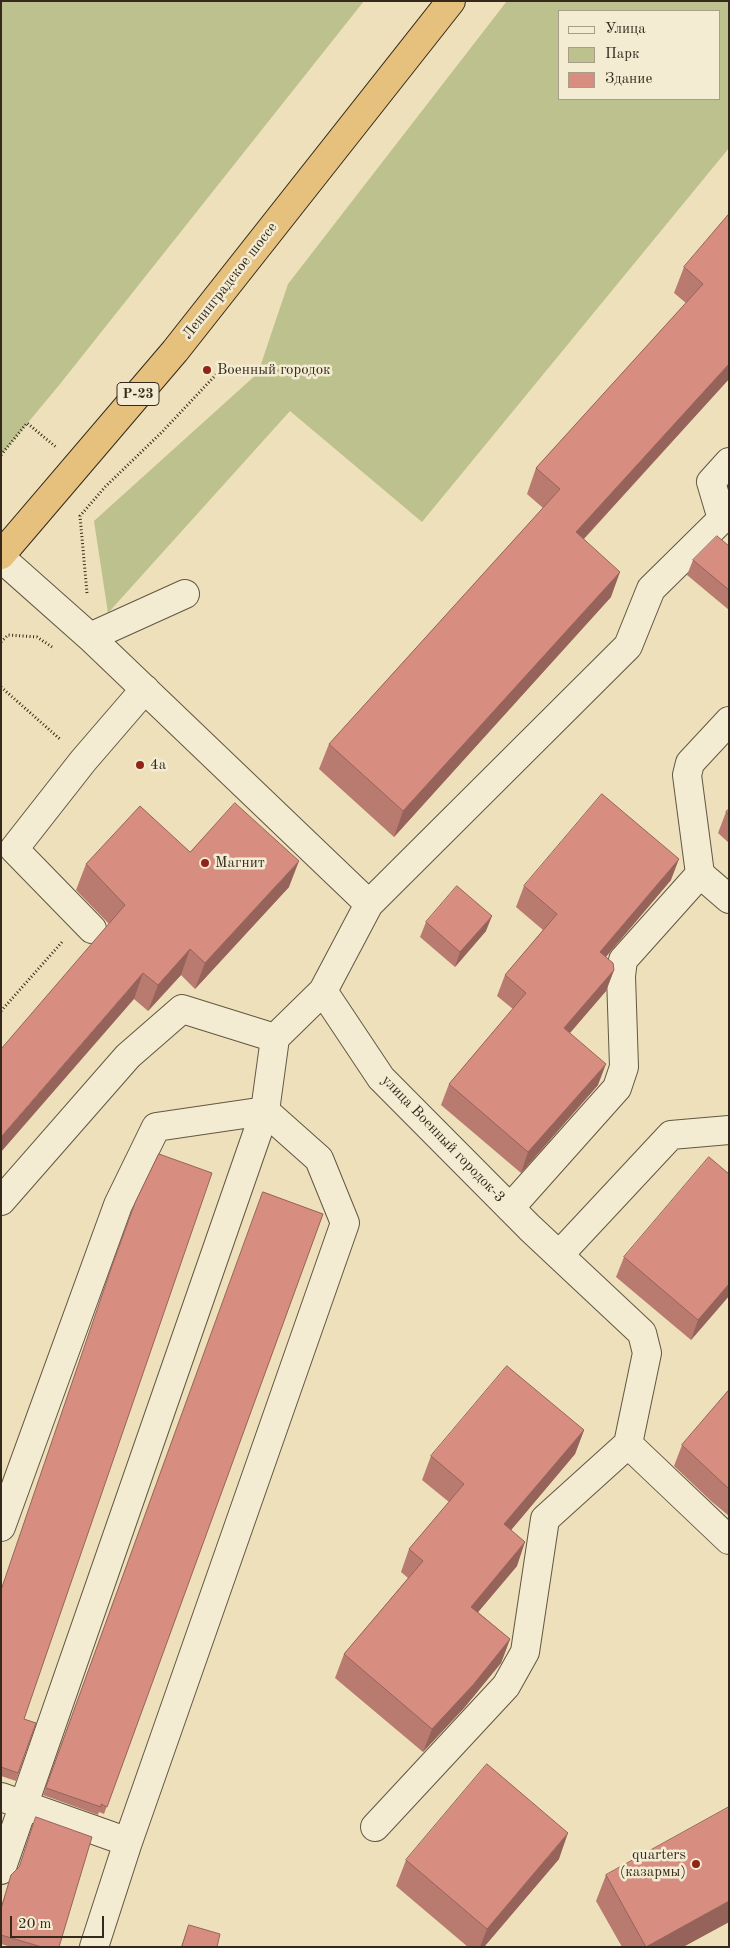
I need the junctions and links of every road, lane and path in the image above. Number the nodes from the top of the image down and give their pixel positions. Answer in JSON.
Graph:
{"nodes":[{"id":1,"x":452,"y":1,"type":"edge"},
{"id":2,"x":226,"y":363,"type":"dead end"},
{"id":3,"x":729,"y":462,"type":"edge"},
{"id":4,"x":726,"y":522,"type":"edge"},
{"id":5,"x":1,"y":556,"type":"edge"},
{"id":6,"x":185,"y":594,"type":"dead end"},
{"id":7,"x":85,"y":632,"type":"junction"},
{"id":8,"x":1,"y":642,"type":"edge"},
{"id":9,"x":1,"y":687,"type":"edge"},
{"id":10,"x":145,"y":689,"type":"junction"},
{"id":11,"x":729,"y":721,"type":"edge"},
{"id":12,"x":84,"y":761,"type":"junction"},
{"id":13,"x":700,"y":874,"type":"junction"},
{"id":14,"x":729,"y":899,"type":"edge"},
{"id":15,"x":369,"y":904,"type":"junction"},
{"id":16,"x":87,"y":925,"type":"joint"},
{"id":17,"x":323,"y":991,"type":"junction"},
{"id":18,"x":1,"y":1011,"type":"edge"},
{"id":19,"x":275,"y":1038,"type":"junction"},
{"id":20,"x":264,"y":1111,"type":"junction"},
{"id":21,"x":729,"y":1130,"type":"edge"},
{"id":22,"x":1,"y":1201,"type":"edge"},
{"id":23,"x":510,"y":1208,"type":"junction"},
{"id":24,"x":559,"y":1255,"type":"junction"},
{"id":25,"x":628,"y":1444,"type":"junction"},
{"id":26,"x":1,"y":1527,"type":"edge"},
{"id":27,"x":729,"y":1540,"type":"edge"},
{"id":28,"x":12,"y":1800,"type":"edge"},
{"id":29,"x":375,"y":1826,"type":"dead end"},
{"id":30,"x":128,"y":1842,"type":"junction"},
{"id":31,"x":1,"y":1870,"type":"edge"},
{"id":32,"x":94,"y":1947,"type":"edge"}],
"edges":[{"from":1,"to":5,"type":"highway","name":"Ленинградское шоссе","number":"Р-23"},
{"from":2,"to":7,"type":"path"},
{"from":3,"to":4,"type":"street"},
{"from":4,"to":15,"type":"street"},
{"from":5,"to":7,"type":"street"},
{"from":6,"to":7,"type":"street"},
{"from":7,"to":8,"type":"path"},
{"from":7,"to":10,"type":"street"},
{"from":9,"to":12,"type":"path"},
{"from":10,"to":12,"type":"street"},
{"from":10,"to":15,"type":"street"},
{"from":11,"to":13,"type":"street"},
{"from":12,"to":16,"type":"street"},
{"from":13,"to":14,"type":"street"},
{"from":13,"to":23,"type":"street"},
{"from":15,"to":17,"type":"street"},
{"from":16,"to":18,"type":"path"},
{"from":17,"to":19,"type":"street"},
{"from":17,"to":23,"type":"street","name":"улица Военный городок-3"},
{"from":19,"to":20,"type":"street"},
{"from":19,"to":22,"type":"street"},
{"from":20,"to":26,"type":"street"},
{"from":20,"to":28,"type":"street"},
{"from":20,"to":30,"type":"street"},
{"from":21,"to":24,"type":"street"},
{"from":23,"to":24,"type":"street","name":"улица Военный городок-3"},
{"from":24,"to":25,"type":"street","name":"улица Военный городок-3"},
{"from":25,"to":27,"type":"street"},
{"from":25,"to":29,"type":"street"},
{"from":28,"to":30,"type":"street"},
{"from":28,"to":31,"type":"street"},
{"from":30,"to":32,"type":"street"}]}
